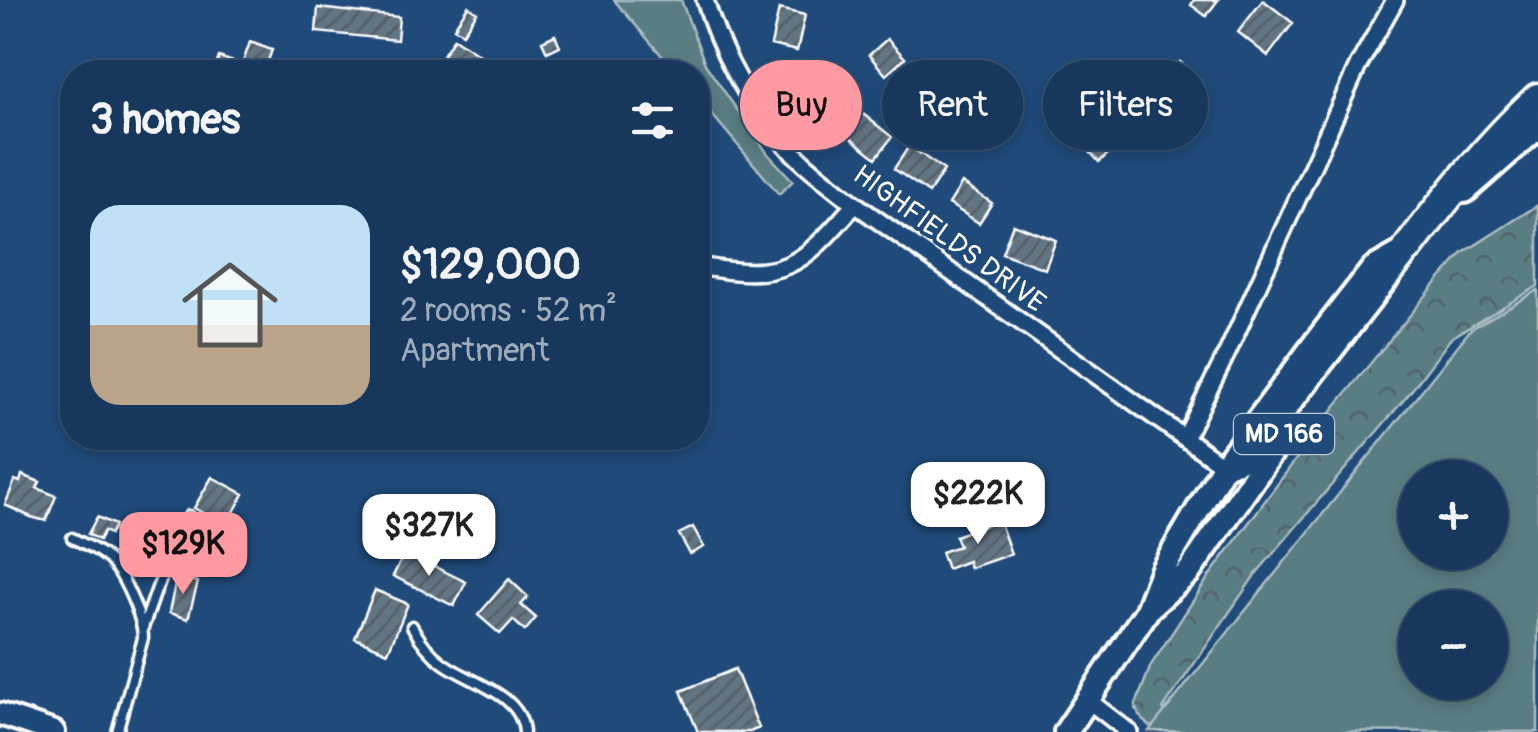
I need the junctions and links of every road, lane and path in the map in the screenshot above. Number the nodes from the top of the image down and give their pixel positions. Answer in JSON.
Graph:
{"nodes":[{"id":1,"x":705,"y":0,"type":"edge"},
{"id":2,"x":1396,"y":0,"type":"edge"},
{"id":3,"x":1538,"y":98,"type":"edge"},
{"id":4,"x":1538,"y":127,"type":"edge"},
{"id":5,"x":854,"y":204,"type":"junction"},
{"id":6,"x":1408,"y":248,"type":"junction"},
{"id":7,"x":710,"y":268,"type":"edge"},
{"id":8,"x":1185,"y":438,"type":"junction"},
{"id":9,"x":1224,"y":466,"type":"junction"},
{"id":10,"x":189,"y":516,"type":"dead end"},
{"id":11,"x":72,"y":538,"type":"dead end"},
{"id":12,"x":1148,"y":610,"type":"junction"},
{"id":13,"x":412,"y":626,"type":"dead end"},
{"id":14,"x":143,"y":628,"type":"junction"},
{"id":15,"x":1088,"y":700,"type":"junction"},
{"id":16,"x":0,"y":714,"type":"edge"},
{"id":17,"x":54,"y":732,"type":"edge"},
{"id":18,"x":117,"y":732,"type":"edge"},
{"id":19,"x":524,"y":732,"type":"edge"},
{"id":20,"x":1066,"y":732,"type":"edge"},
{"id":21,"x":1129,"y":732,"type":"edge"}],
"edges":[{"from":1,"to":5,"type":"street","name":"HIGHFIELDS DRIVE"},
{"from":2,"to":8,"type":"street"},
{"from":3,"to":6,"type":"highway","number":"MD 166"},
{"from":4,"to":6,"type":"main road","number":"MD 166"},
{"from":5,"to":7,"type":"street"},
{"from":5,"to":8,"type":"street","name":"HIGHFIELDS DRIVE"},
{"from":6,"to":9,"type":"main road","number":"MD 166"},
{"from":6,"to":12,"type":"main road","number":"MD 166"},
{"from":8,"to":9,"type":"street","name":"HIGHFIELDS DRIVE"},
{"from":9,"to":12,"type":"main road","number":"MD 166"},
{"from":10,"to":14,"type":"lane"},
{"from":11,"to":14,"type":"lane"},
{"from":12,"to":15,"type":"main road","number":"MD 166"},
{"from":13,"to":19,"type":"lane"},
{"from":14,"to":18,"type":"lane"},
{"from":15,"to":20,"type":"main road","number":"MD 166"},
{"from":15,"to":21,"type":"street"},
{"from":16,"to":17,"type":"main road"}]}
